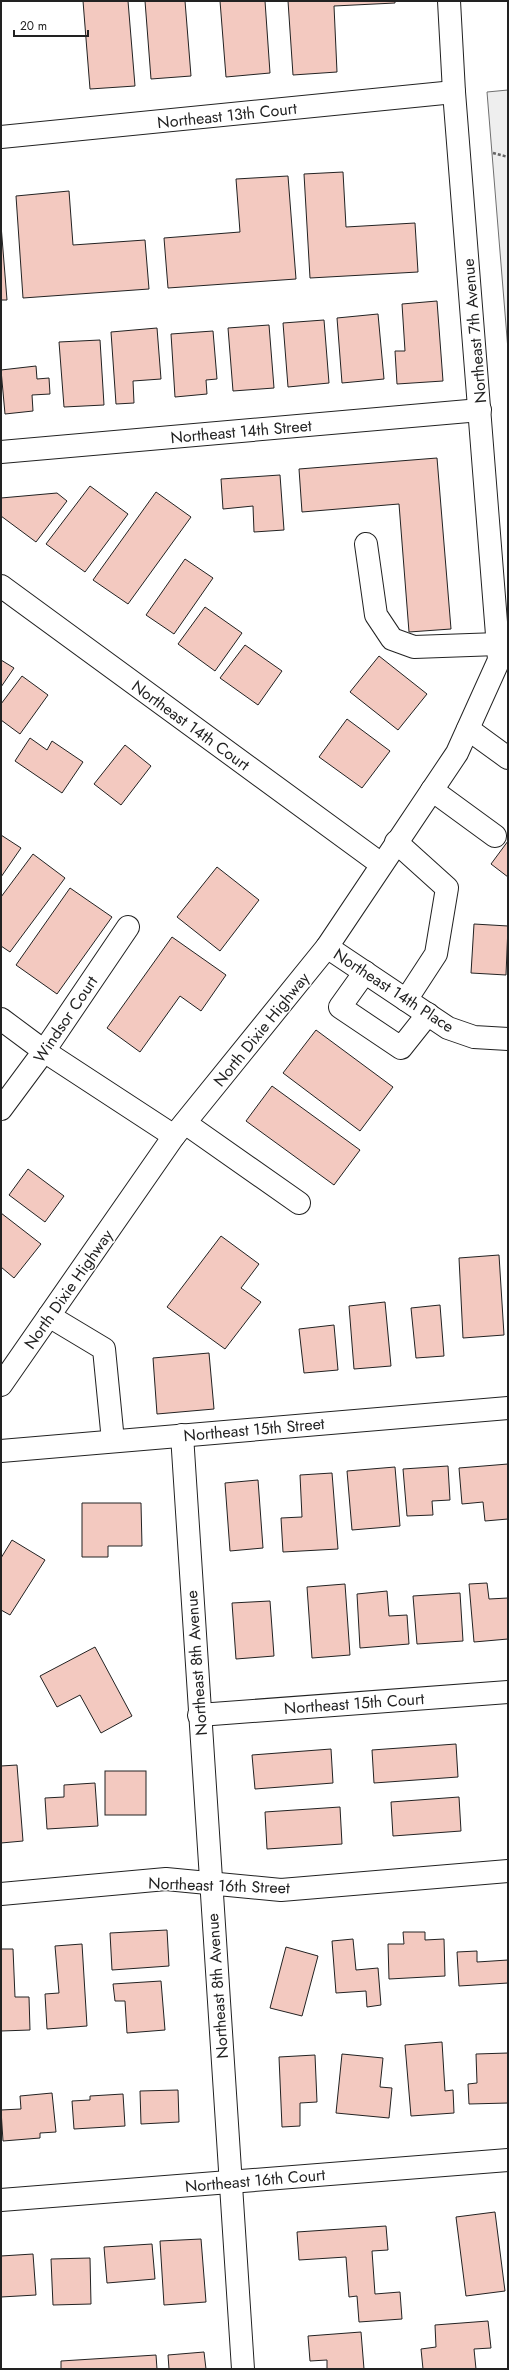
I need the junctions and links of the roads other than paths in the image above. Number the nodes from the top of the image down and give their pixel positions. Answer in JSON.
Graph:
{"nodes":[{"id":1,"x":449,"y":1,"type":"edge"},
{"id":2,"x":454,"y":92,"type":"junction"},
{"id":3,"x":1,"y":137,"type":"edge"},
{"id":4,"x":480,"y":410,"type":"junction"},
{"id":5,"x":1,"y":452,"type":"edge"},
{"id":6,"x":366,"y":544,"type":"dead end"},
{"id":7,"x":1,"y":586,"type":"edge"},
{"id":8,"x":502,"y":655,"type":"edge"},
{"id":9,"x":468,"y":729,"type":"junction"},
{"id":10,"x":508,"y":758,"type":"edge"},
{"id":11,"x":432,"y":790,"type":"junction"},
{"id":12,"x":495,"y":836,"type":"dead end"},
{"id":13,"x":396,"y":842,"type":"junction"},
{"id":14,"x":381,"y":864,"type":"junction"},
{"id":15,"x":128,"y":927,"type":"dead end"},
{"id":16,"x":328,"y":947,"type":"junction"},
{"id":17,"x":366,"y":972,"type":"junction"},
{"id":18,"x":406,"y":1000,"type":"junction"},
{"id":19,"x":428,"y":1014,"type":"junction"},
{"id":20,"x":1,"y":1020,"type":"edge"},
{"id":21,"x":508,"y":1039,"type":"edge"},
{"id":22,"x":44,"y":1051,"type":"junction"},
{"id":23,"x":1,"y":1109,"type":"edge"},
{"id":24,"x":179,"y":1129,"type":"junction"},
{"id":25,"x":299,"y":1203,"type":"dead end"},
{"id":26,"x":49,"y":1316,"type":"junction"},
{"id":27,"x":1,"y":1385,"type":"edge"},
{"id":28,"x":508,"y":1408,"type":"edge"},
{"id":29,"x":182,"y":1435,"type":"junction"},
{"id":30,"x":113,"y":1441,"type":"junction"},
{"id":31,"x":1,"y":1451,"type":"edge"},
{"id":32,"x":508,"y":1692,"type":"edge"},
{"id":33,"x":199,"y":1715,"type":"junction"},
{"id":34,"x":508,"y":1871,"type":"edge"},
{"id":35,"x":211,"y":1884,"type":"junction"},
{"id":36,"x":1,"y":1894,"type":"edge"},
{"id":37,"x":508,"y":2160,"type":"edge"},
{"id":38,"x":230,"y":2183,"type":"junction"},
{"id":39,"x":1,"y":2200,"type":"edge"},
{"id":40,"x":243,"y":2369,"type":"edge"}],
"edges":[{"from":1,"to":2,"type":"street","name":"Northeast 7th Avenue"},
{"from":2,"to":3,"type":"street","name":"Northeast 13th Court"},
{"from":2,"to":4,"type":"street","name":"Northeast 7th Avenue"},
{"from":4,"to":5,"type":"street","name":"Northeast 14th Street"},
{"from":4,"to":8,"type":"street","name":"Northeast 7th Avenue"},
{"from":6,"to":8,"type":"street"},
{"from":7,"to":14,"type":"street","name":"Northeast 14th Court"},
{"from":8,"to":9,"type":"street","name":"North Dixie Highway"},
{"from":9,"to":10,"type":"street"},
{"from":9,"to":11,"type":"street","name":"North Dixie Highway"},
{"from":11,"to":12,"type":"street"},
{"from":11,"to":13,"type":"street","name":"North Dixie Highway"},
{"from":13,"to":14,"type":"street","name":"North Dixie Highway"},
{"from":13,"to":18,"type":"street"},
{"from":14,"to":16,"type":"street","name":"North Dixie Highway"},
{"from":15,"to":22,"type":"street","name":"Windsor Court"},
{"from":16,"to":17,"type":"street","name":"Northeast 14th Place"},
{"from":16,"to":24,"type":"street","name":"North Dixie Highway"},
{"from":17,"to":18,"type":"street","name":"Northeast 14th Place"},
{"from":17,"to":19,"type":"street"},
{"from":18,"to":19,"type":"street","name":"Northeast 14th Place"},
{"from":19,"to":21,"type":"street","name":"Northeast 14th Place"},
{"from":20,"to":22,"type":"street"},
{"from":22,"to":23,"type":"street","name":"Windsor Court"},
{"from":22,"to":24,"type":"street"},
{"from":24,"to":25,"type":"street"},
{"from":24,"to":26,"type":"street","name":"North Dixie Highway"},
{"from":26,"to":27,"type":"street","name":"North Dixie Highway"},
{"from":26,"to":30,"type":"street"},
{"from":28,"to":29,"type":"street","name":"Northeast 15th Street"},
{"from":29,"to":30,"type":"street","name":"Northeast 15th Street"},
{"from":29,"to":33,"type":"street","name":"Northeast 8th Avenue"},
{"from":30,"to":31,"type":"street","name":"Northeast 15th Street"},
{"from":32,"to":33,"type":"street","name":"Northeast 15th Court"},
{"from":33,"to":35,"type":"street","name":"Northeast 8th Avenue"},
{"from":34,"to":35,"type":"street","name":"Northeast 16th Street"},
{"from":35,"to":36,"type":"street","name":"Northeast 16th Street"},
{"from":35,"to":38,"type":"street","name":"Northeast 8th Avenue"},
{"from":37,"to":38,"type":"street","name":"Northeast 16th Court"},
{"from":38,"to":39,"type":"street","name":"Northeast 16th Court"},
{"from":38,"to":40,"type":"street","name":"Northeast 8th Avenue"}]}
